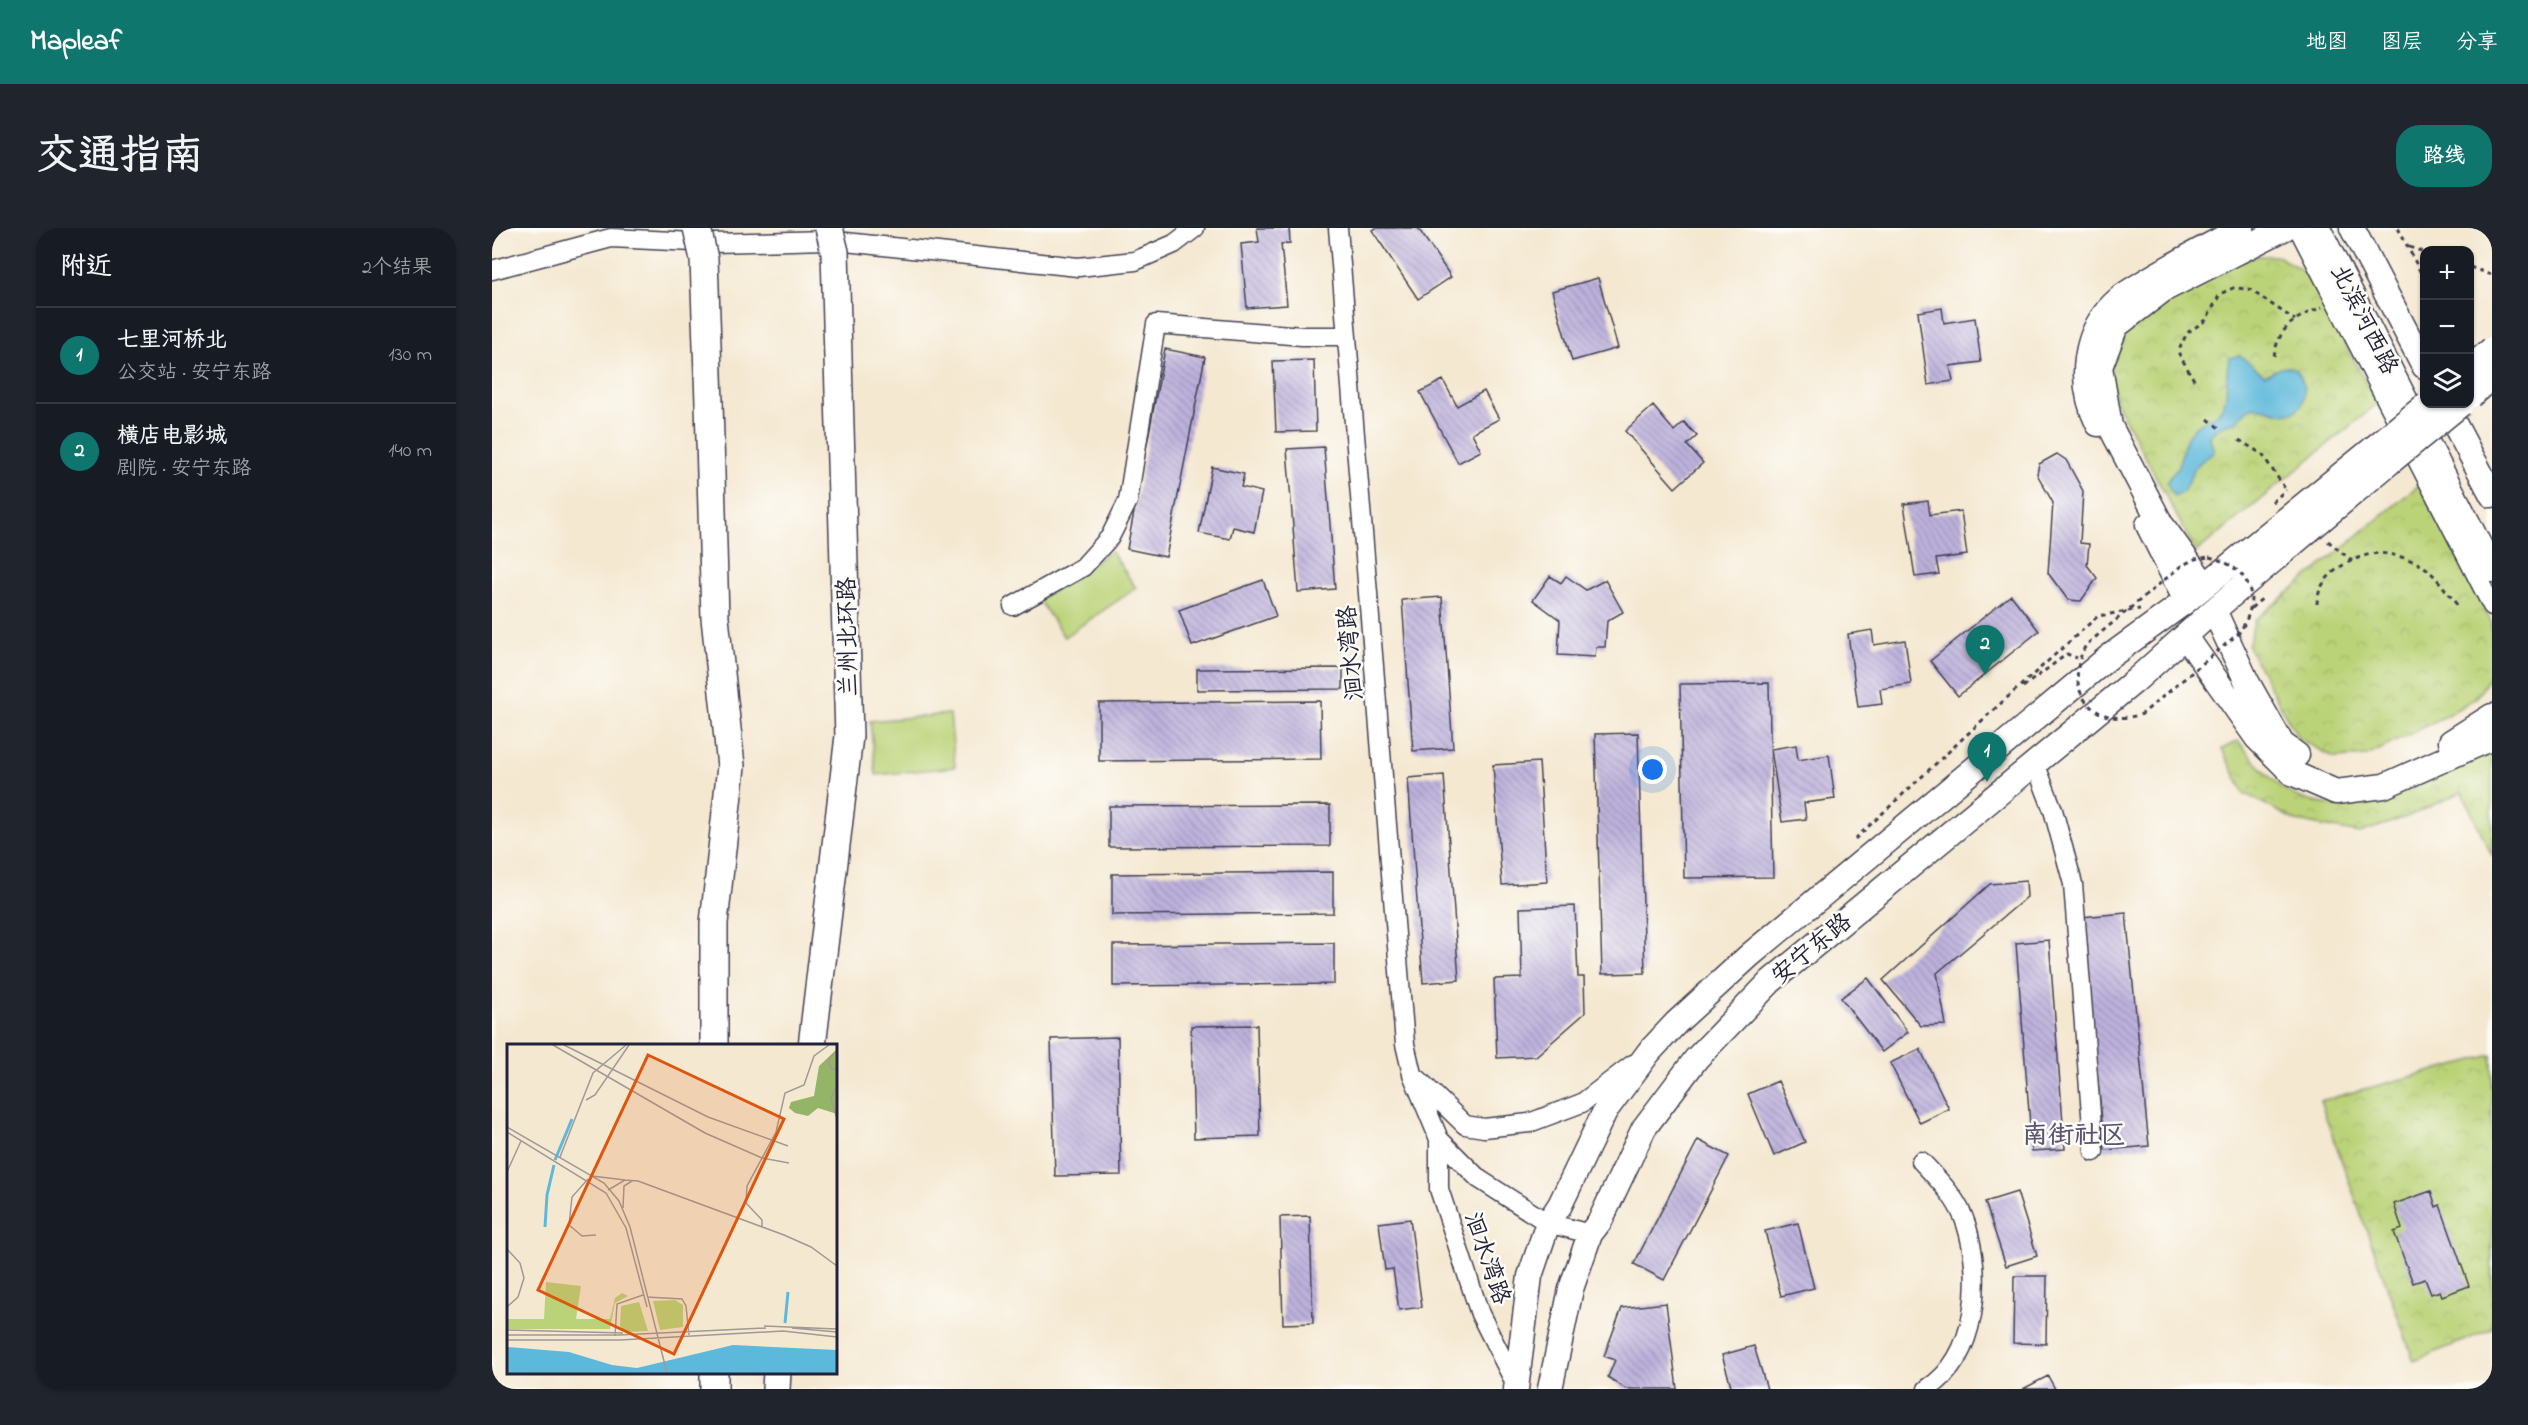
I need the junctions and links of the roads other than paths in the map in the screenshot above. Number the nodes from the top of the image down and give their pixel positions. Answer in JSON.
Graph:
{"nodes":[{"id":1,"x":697,"y":228,"type":"edge"},
{"id":2,"x":829,"y":228,"type":"edge"},
{"id":3,"x":1195,"y":228,"type":"edge"},
{"id":4,"x":1338,"y":228,"type":"edge"},
{"id":5,"x":2242,"y":228,"type":"edge"},
{"id":6,"x":2285,"y":228,"type":"edge"},
{"id":7,"x":2298,"y":228,"type":"edge"},
{"id":8,"x":2318,"y":228,"type":"edge"},
{"id":9,"x":2352,"y":228,"type":"edge"},
{"id":10,"x":492,"y":270,"type":"edge"},
{"id":11,"x":1347,"y":336,"type":"junction"},
{"id":12,"x":2492,"y":349,"type":"edge"},
{"id":13,"x":2420,"y":358,"type":"edge"},
{"id":14,"x":2474,"y":364,"type":"edge"},
{"id":15,"x":2492,"y":377,"type":"edge"},
{"id":16,"x":2474,"y":392,"type":"edge"},
{"id":17,"x":2423,"y":408,"type":"edge"},
{"id":18,"x":2446,"y":408,"type":"edge"},
{"id":19,"x":2455,"y":408,"type":"edge"},
{"id":20,"x":2382,"y":455,"type":"junction"},
{"id":21,"x":2492,"y":495,"type":"edge"},
{"id":22,"x":2492,"y":570,"type":"edge"},
{"id":23,"x":2205,"y":585,"type":"junction"},
{"id":24,"x":2186,"y":601,"type":"junction"},
{"id":25,"x":1013,"y":606,"type":"dead end"},
{"id":26,"x":2492,"y":606,"type":"edge"},
{"id":27,"x":2214,"y":610,"type":"junction"},
{"id":28,"x":2186,"y":637,"type":"junction"},
{"id":29,"x":2492,"y":716,"type":"edge"},
{"id":30,"x":2492,"y":738,"type":"edge"},
{"id":31,"x":2035,"y":764,"type":"junction"},
{"id":32,"x":714,"y":1044,"type":"edge"},
{"id":33,"x":812,"y":1044,"type":"edge"},
{"id":34,"x":1648,"y":1052,"type":"junction"},
{"id":35,"x":1412,"y":1074,"type":"junction"},
{"id":36,"x":1438,"y":1139,"type":"junction"},
{"id":37,"x":2094,"y":1152,"type":"dead end"},
{"id":38,"x":1921,"y":1161,"type":"dead end"},
{"id":39,"x":1548,"y":1223,"type":"junction"},
{"id":40,"x":1590,"y":1234,"type":"junction"},
{"id":41,"x":777,"y":1374,"type":"edge"},
{"id":42,"x":1517,"y":1388,"type":"edge"},
{"id":43,"x":776,"y":1389,"type":"edge"},
{"id":44,"x":1550,"y":1389,"type":"edge"},
{"id":45,"x":1927,"y":1389,"type":"edge"}],
"edges":[{"from":1,"to":32,"type":"highway","bridge":true},
{"from":2,"to":33,"type":"highway","name":"兰州北环路","bridge":true},
{"from":3,"to":10,"type":"street"},
{"from":4,"to":11,"type":"street","name":"洄水湾路"},
{"from":5,"to":24,"type":"main road"},
{"from":6,"to":23,"type":"main road"},
{"from":7,"to":26,"type":"street"},
{"from":8,"to":22,"type":"main road","name":"北滨河西路"},
{"from":9,"to":13,"type":"main road","name":"北滨河西路"},
{"from":11,"to":25,"type":"street"},
{"from":11,"to":35,"type":"street","name":"洄水湾路"},
{"from":12,"to":14,"type":"main road","bridge":true},
{"from":15,"to":16,"type":"main road","bridge":true},
{"from":17,"to":20,"type":"main road","bridge":true},
{"from":18,"to":21,"type":"main road"},
{"from":19,"to":20,"type":"main road","bridge":true},
{"from":20,"to":23,"type":"main road"},
{"from":20,"to":27,"type":"main road","name":"安宁东路"},
{"from":23,"to":24,"type":"main road"},
{"from":24,"to":34,"type":"main road"},
{"from":27,"to":28,"type":"main road","name":"安宁东路"},
{"from":27,"to":29,"type":"main road"},
{"from":28,"to":30,"type":"main road"},
{"from":28,"to":31,"type":"main road","name":"安宁东路"},
{"from":31,"to":37,"type":"street"},
{"from":31,"to":40,"type":"main road","name":"安宁东路"},
{"from":34,"to":35,"type":"street"},
{"from":34,"to":39,"type":"main road"},
{"from":35,"to":36,"type":"street","name":"洄水湾路"},
{"from":36,"to":39,"type":"street","name":"洄水湾路"},
{"from":36,"to":42,"type":"street","name":"洄水湾路"},
{"from":38,"to":45,"type":"street"},
{"from":39,"to":40,"type":"street","name":"洄水湾路"},
{"from":39,"to":42,"type":"main road"},
{"from":40,"to":44,"type":"main road","name":"安宁东路"},
{"from":41,"to":43,"type":"highway"}]}
